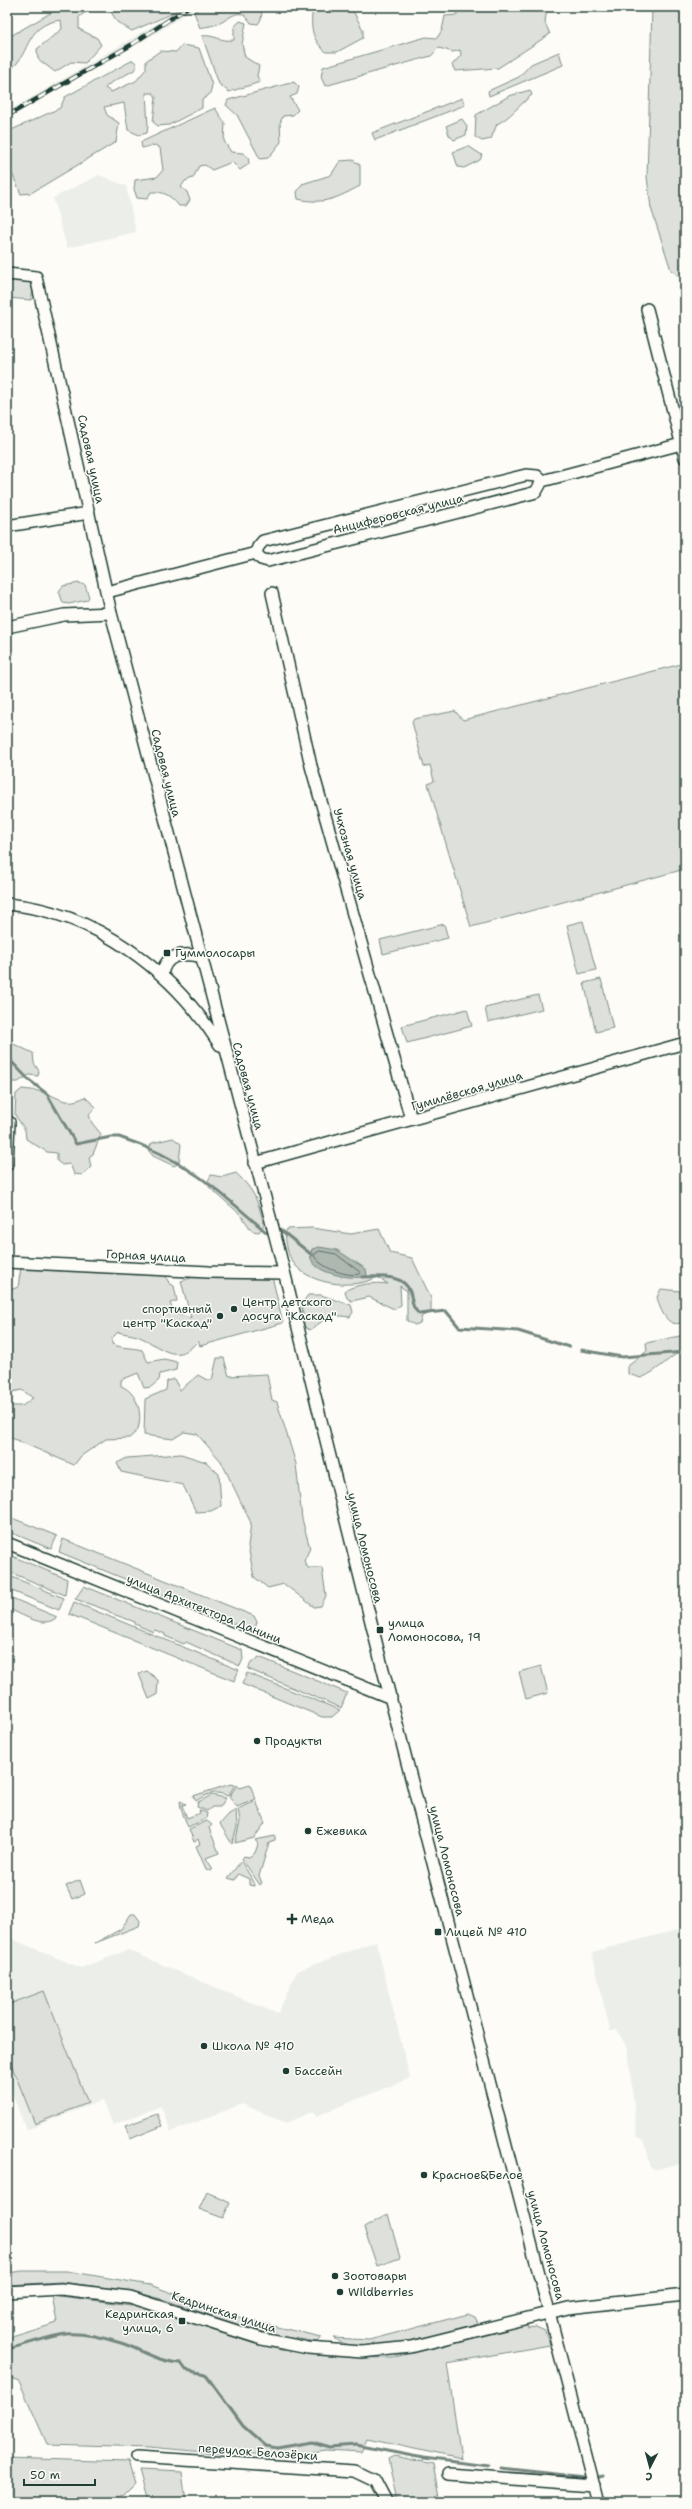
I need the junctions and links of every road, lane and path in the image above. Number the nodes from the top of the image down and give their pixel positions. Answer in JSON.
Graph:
{"nodes":[{"id":1,"x":7,"y":274,"type":"edge"},
{"id":2,"x":647,"y":309,"type":"dead end"},
{"id":3,"x":683,"y":444,"type":"edge"},
{"id":4,"x":685,"y":458,"type":"edge"},
{"id":5,"x":542,"y":480,"type":"junction"},
{"id":6,"x":408,"y":504,"type":"junction"},
{"id":7,"x":89,"y":513,"type":"junction"},
{"id":8,"x":413,"y":523,"type":"junction"},
{"id":9,"x":7,"y":526,"type":"edge"},
{"id":10,"x":256,"y":554,"type":"junction"},
{"id":11,"x":107,"y":592,"type":"junction"},
{"id":12,"x":272,"y":593,"type":"dead end"},
{"id":13,"x":111,"y":613,"type":"junction"},
{"id":14,"x":7,"y":627,"type":"edge"},
{"id":15,"x":7,"y":904,"type":"edge"},
{"id":16,"x":200,"y":956,"type":"junction"},
{"id":17,"x":162,"y":975,"type":"junction"},
{"id":18,"x":685,"y":1043,"type":"edge"},
{"id":19,"x":226,"y":1054,"type":"junction"},
{"id":20,"x":411,"y":1119,"type":"junction"},
{"id":21,"x":9,"y":1122,"type":"dead end"},
{"id":22,"x":255,"y":1163,"type":"junction"},
{"id":23,"x":7,"y":1165,"type":"edge"},
{"id":24,"x":7,"y":1262,"type":"edge"},
{"id":25,"x":284,"y":1273,"type":"junction"},
{"id":26,"x":7,"y":1543,"type":"edge"},
{"id":27,"x":391,"y":1698,"type":"junction"},
{"id":28,"x":7,"y":2292,"type":"edge"},
{"id":29,"x":685,"y":2295,"type":"edge"},
{"id":30,"x":550,"y":2312,"type":"junction"},
{"id":31,"x":136,"y":2457,"type":"dead end"},
{"id":32,"x":448,"y":2474,"type":"dead end"},
{"id":33,"x":594,"y":2485,"type":"junction"},
{"id":34,"x":386,"y":2502,"type":"edge"},
{"id":35,"x":598,"y":2502,"type":"edge"}],
"edges":[{"from":1,"to":7,"type":"street","name":"Садовая улица"},
{"from":2,"to":3,"type":"street"},
{"from":3,"to":4,"type":"street"},
{"from":3,"to":5,"type":"street","name":"Анциферовская улица"},
{"from":5,"to":6,"type":"street","name":"Анциферовская улица"},
{"from":5,"to":8,"type":"street","name":"Анциферовская улица"},
{"from":6,"to":8,"type":"street"},
{"from":6,"to":10,"type":"street","name":"Анциферовская улица"},
{"from":7,"to":9,"type":"street"},
{"from":7,"to":11,"type":"street","name":"Садовая улица"},
{"from":8,"to":10,"type":"street","name":"Анциферовская улица"},
{"from":10,"to":11,"type":"street"},
{"from":11,"to":13,"type":"street","name":"Садовая улица"},
{"from":12,"to":20,"type":"street","name":"Учхозная улица"},
{"from":13,"to":14,"type":"street"},
{"from":13,"to":16,"type":"street","name":"Садовая улица"},
{"from":15,"to":17,"type":"street"},
{"from":16,"to":17,"type":"street"},
{"from":16,"to":19,"type":"street","name":"Садовая улица"},
{"from":17,"to":19,"type":"street"},
{"from":18,"to":20,"type":"street","name":"Гумилёвская улица"},
{"from":19,"to":22,"type":"street","name":"Садовая улица"},
{"from":20,"to":22,"type":"street","name":"Гумилёвская улица"},
{"from":21,"to":23,"type":"street"},
{"from":22,"to":25,"type":"street","name":"Садовая улица"},
{"from":24,"to":25,"type":"street","name":"Горная улица"},
{"from":25,"to":27,"type":"street","name":"улица Ломоносова"},
{"from":26,"to":27,"type":"street","name":"улица Архитектора Данини"},
{"from":27,"to":30,"type":"street","name":"улица Ломоносова"},
{"from":28,"to":30,"type":"street","name":"Кедринская улица"},
{"from":29,"to":30,"type":"street","name":"Кедринская улица"},
{"from":30,"to":33,"type":"street","name":"улица Ломоносова"},
{"from":31,"to":34,"type":"street","name":"переулок Белозёрки"},
{"from":32,"to":33,"type":"street"},
{"from":33,"to":35,"type":"street","name":"улица Ломоносова"}]}
